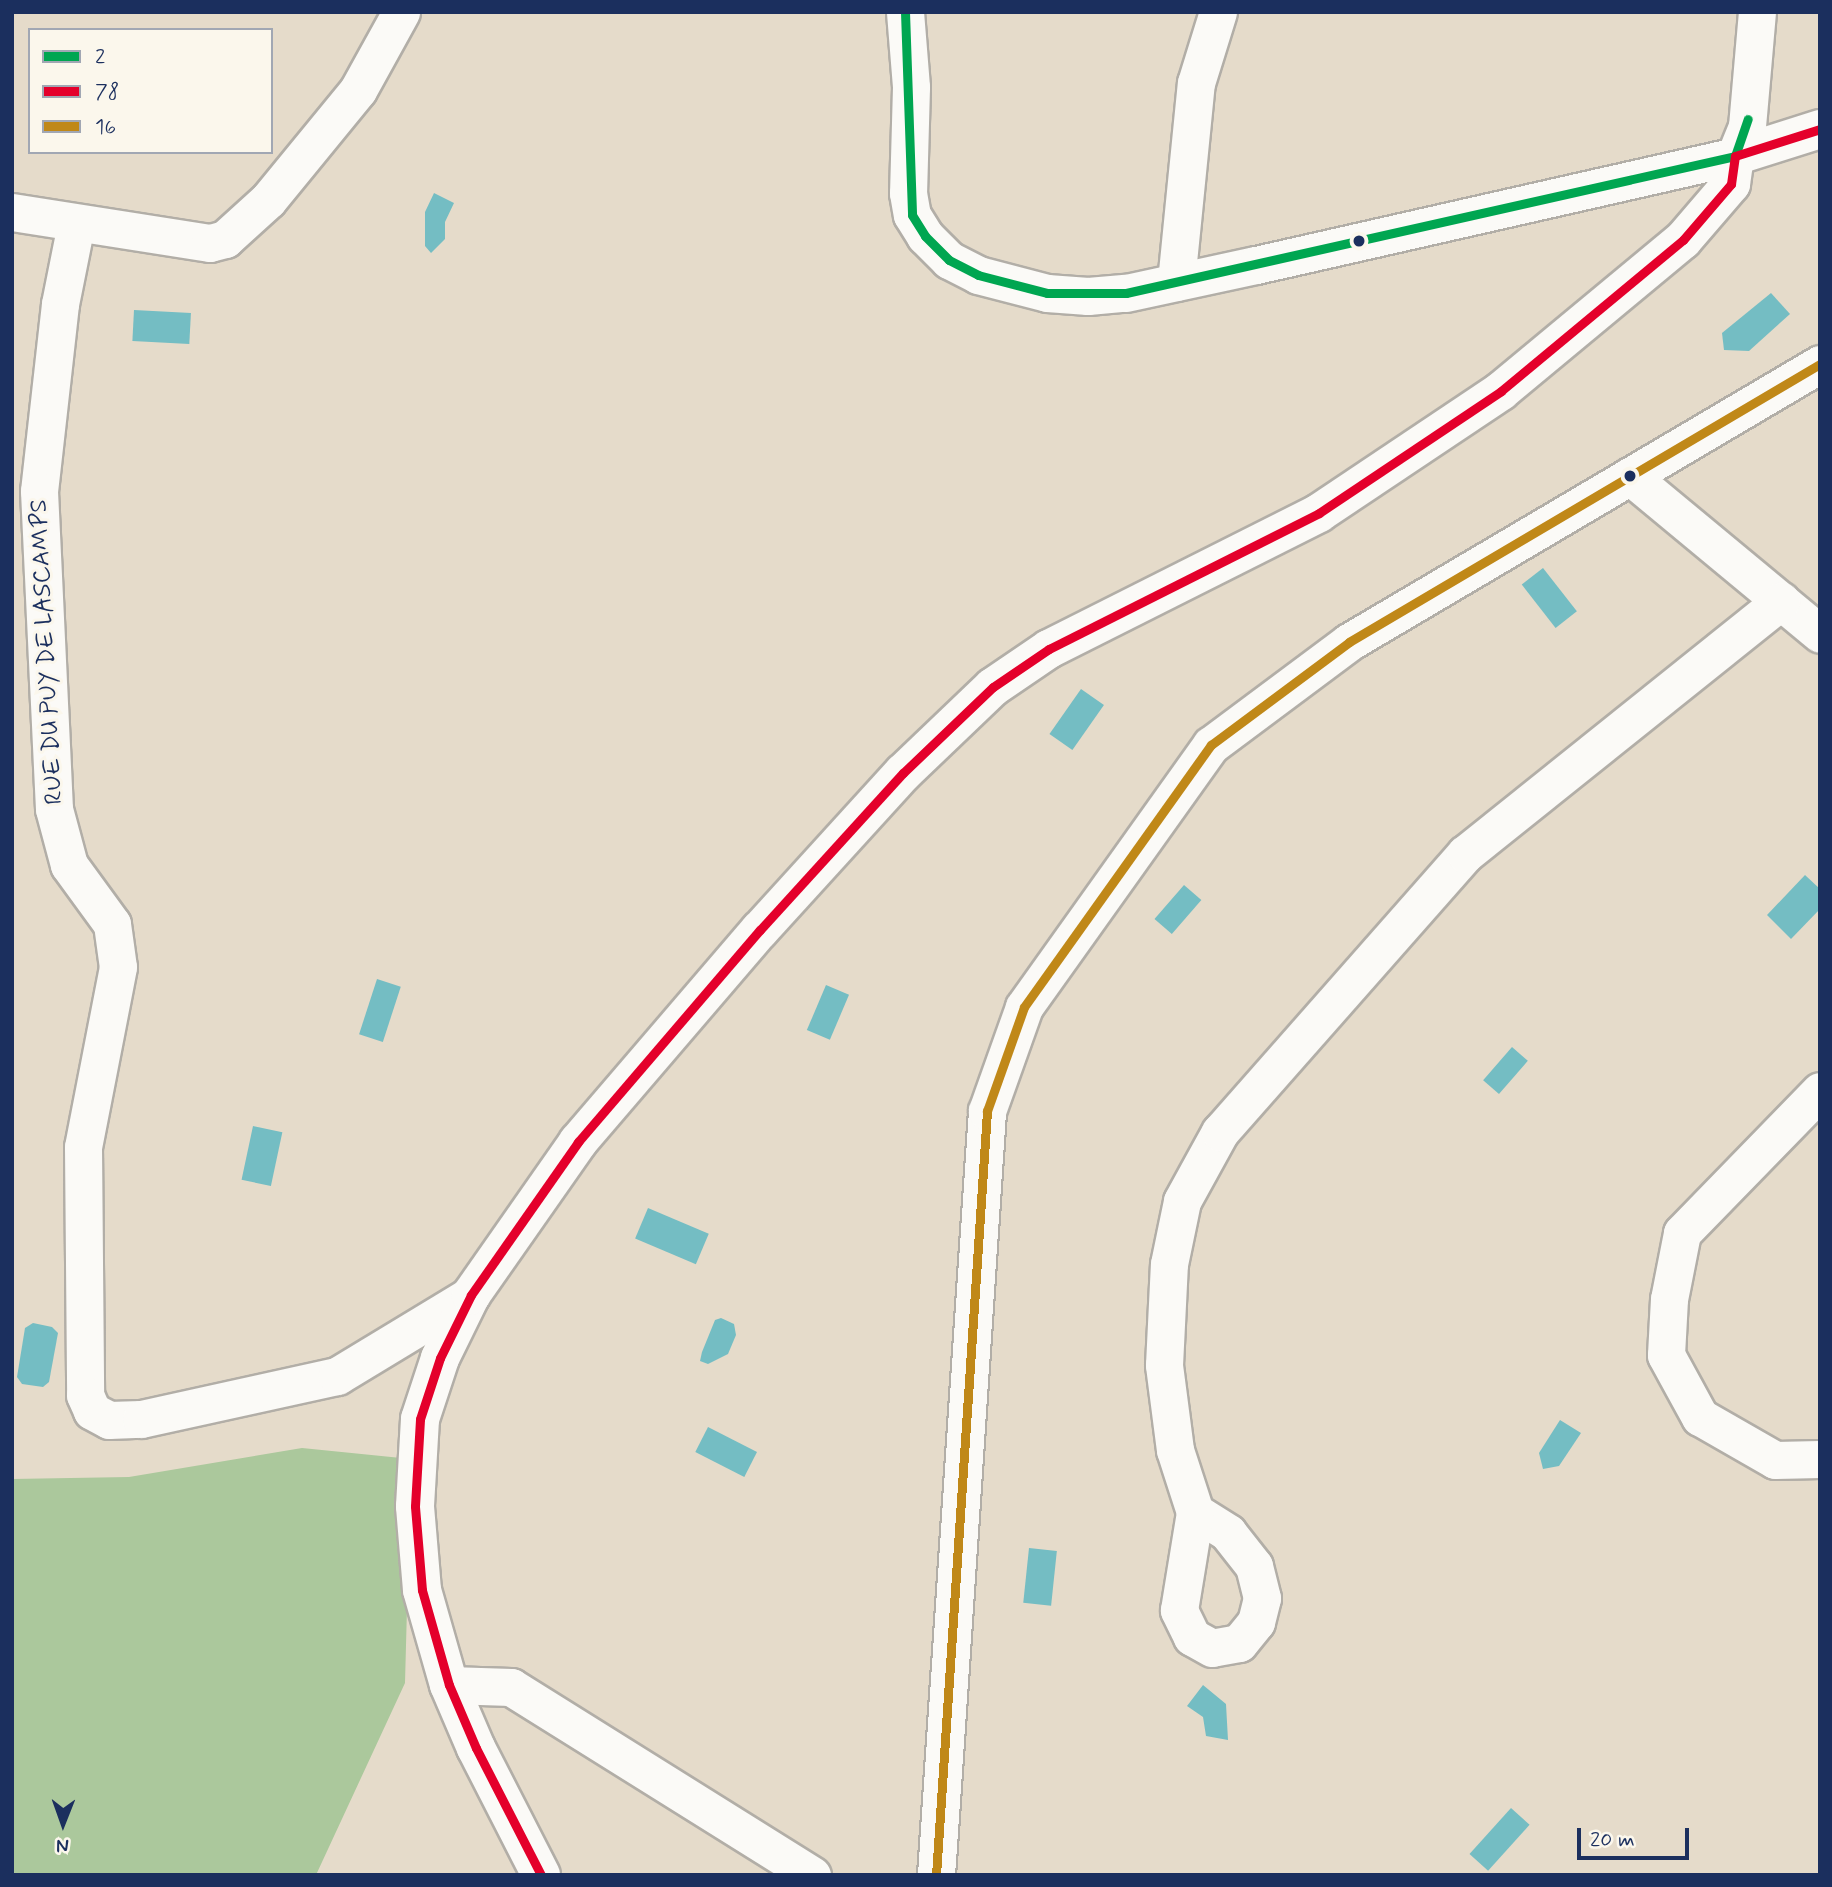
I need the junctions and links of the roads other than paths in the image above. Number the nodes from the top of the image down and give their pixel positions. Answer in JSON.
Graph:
{"nodes":[{"id":1,"x":401,"y":12,"type":"edge"},
{"id":2,"x":905,"y":12,"type":"edge"},
{"id":3,"x":1218,"y":12,"type":"edge"},
{"id":4,"x":1757,"y":12,"type":"edge"},
{"id":5,"x":1820,"y":129,"type":"edge"},
{"id":6,"x":1735,"y":156,"type":"junction"},
{"id":7,"x":12,"y":212,"type":"edge"},
{"id":8,"x":76,"y":223,"type":"junction"},
{"id":9,"x":1176,"y":282,"type":"junction"},
{"id":10,"x":1820,"y":364,"type":"edge"},
{"id":11,"x":1630,"y":476,"type":"junction"},
{"id":12,"x":1781,"y":601,"type":"junction"},
{"id":13,"x":1820,"y":634,"type":"edge"},
{"id":14,"x":1820,"y":1091,"type":"edge"},
{"id":15,"x":471,"y":1295,"type":"junction"},
{"id":16,"x":1820,"y":1459,"type":"edge"},
{"id":17,"x":1195,"y":1512,"type":"dead end"},
{"id":18,"x":449,"y":1685,"type":"junction"},
{"id":19,"x":541,"y":1875,"type":"edge"},
{"id":20,"x":812,"y":1875,"type":"edge"},
{"id":21,"x":936,"y":1875,"type":"edge"}],
"edges":[{"from":1,"to":8,"type":"street"},
{"from":2,"to":9,"type":"street"},
{"from":3,"to":9,"type":"street"},
{"from":4,"to":6,"type":"street"},
{"from":5,"to":6,"type":"street"},
{"from":6,"to":9,"type":"street"},
{"from":6,"to":15,"type":"street"},
{"from":7,"to":8,"type":"street"},
{"from":8,"to":15,"type":"street","name":"RUE DU PUY DE LASCAMPS"},
{"from":10,"to":11,"type":"street"},
{"from":11,"to":12,"type":"street"},
{"from":11,"to":21,"type":"street"},
{"from":12,"to":13,"type":"street"},
{"from":12,"to":17,"type":"street"},
{"from":14,"to":16,"type":"street"},
{"from":15,"to":18,"type":"street"},
{"from":18,"to":19,"type":"street"},
{"from":18,"to":20,"type":"street"}]}
